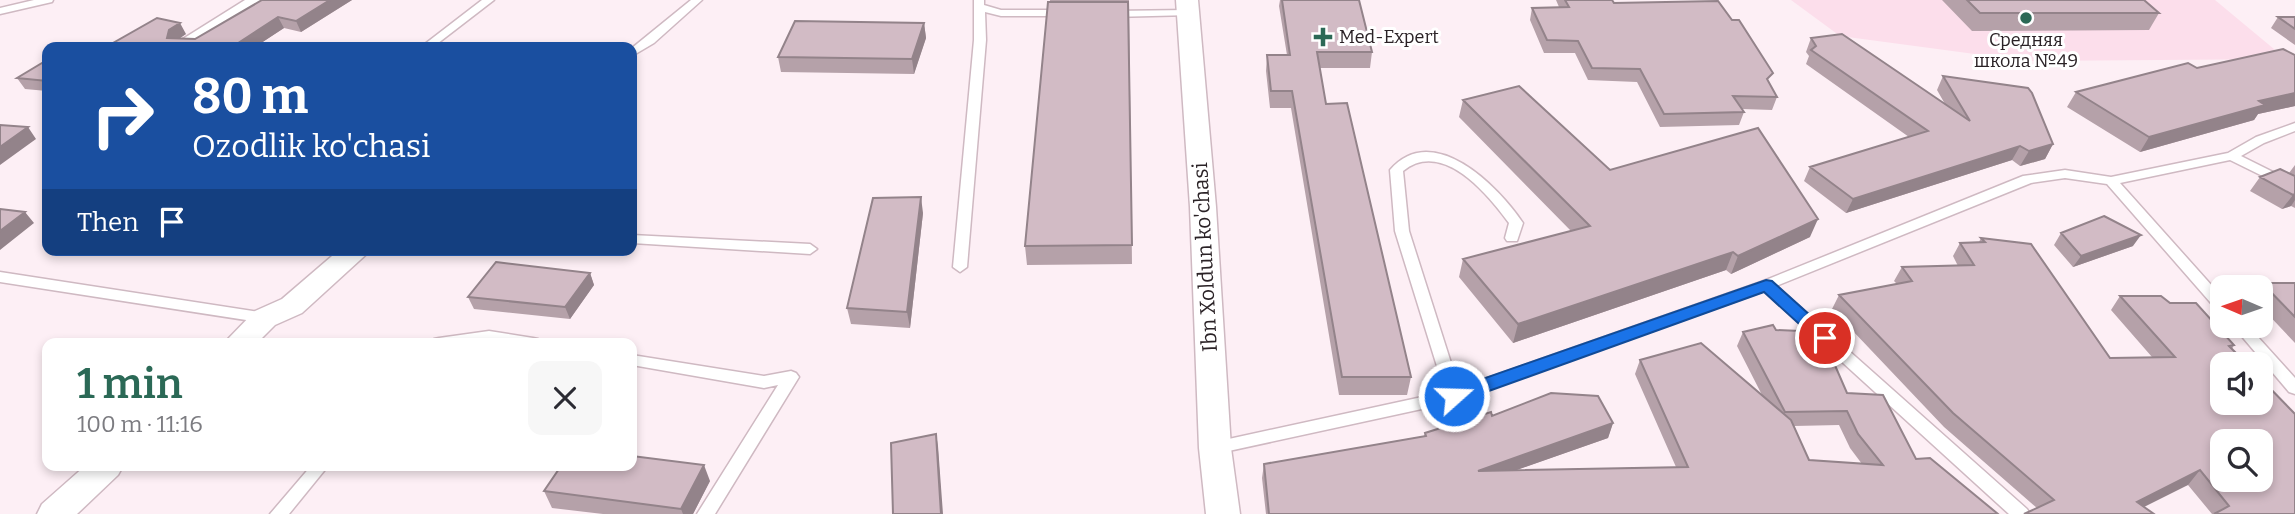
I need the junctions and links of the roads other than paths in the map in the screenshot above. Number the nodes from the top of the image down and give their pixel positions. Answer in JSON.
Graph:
{"nodes":[{"id":1,"x":48,"y":0,"type":"edge"},
{"id":2,"x":260,"y":0,"type":"edge"},
{"id":3,"x":489,"y":0,"type":"edge"},
{"id":4,"x":697,"y":0,"type":"edge"},
{"id":5,"x":979,"y":4,"type":"edge"},
{"id":6,"x":1187,"y":6,"type":"edge"},
{"id":7,"x":0,"y":11,"type":"edge"},
{"id":8,"x":1070,"y":13,"type":"edge"},
{"id":9,"x":1098,"y":14,"type":"edge"},
{"id":10,"x":194,"y":42,"type":"edge"},
{"id":11,"x":433,"y":42,"type":"edge"},
{"id":12,"x":637,"y":49,"type":"edge"},
{"id":13,"x":2295,"y":127,"type":"edge"},
{"id":14,"x":2232,"y":156,"type":"junction"},
{"id":15,"x":2111,"y":181,"type":"junction"},
{"id":16,"x":2295,"y":188,"type":"edge"},
{"id":17,"x":1512,"y":238,"type":"dead end"},
{"id":18,"x":637,"y":239,"type":"edge"},
{"id":19,"x":810,"y":249,"type":"dead end"},
{"id":20,"x":349,"y":256,"type":"edge"},
{"id":21,"x":960,"y":267,"type":"dead end"},
{"id":22,"x":0,"y":278,"type":"edge"},
{"id":23,"x":1766,"y":285,"type":"junction"},
{"id":24,"x":2210,"y":292,"type":"edge"},
{"id":25,"x":265,"y":318,"type":"junction"},
{"id":26,"x":244,"y":338,"type":"edge"},
{"id":27,"x":475,"y":338,"type":"edge"},
{"id":28,"x":502,"y":338,"type":"edge"},
{"id":29,"x":2251,"y":338,"type":"edge"},
{"id":30,"x":637,"y":361,"type":"edge"},
{"id":31,"x":2295,"y":388,"type":"edge"},
{"id":32,"x":1454,"y":396,"type":"junction"},
{"id":33,"x":1216,"y":448,"type":"junction"},
{"id":34,"x":101,"y":471,"type":"edge"},
{"id":35,"x":316,"y":471,"type":"edge"},
{"id":36,"x":54,"y":514,"type":"edge"},
{"id":37,"x":279,"y":514,"type":"edge"},
{"id":38,"x":706,"y":514,"type":"edge"},
{"id":39,"x":1223,"y":514,"type":"edge"},
{"id":40,"x":2021,"y":514,"type":"edge"}],
"edges":[{"from":1,"to":7,"type":"lane"},
{"from":2,"to":10,"type":"street"},
{"from":3,"to":11,"type":"lane"},
{"from":4,"to":12,"type":"lane"},
{"from":5,"to":8,"type":"lane"},
{"from":5,"to":21,"type":"lane"},
{"from":6,"to":9,"type":"lane"},
{"from":6,"to":33,"type":"street","name":"Ibn Xoldun ko'chasi"},
{"from":13,"to":14,"type":"lane"},
{"from":14,"to":15,"type":"lane"},
{"from":14,"to":16,"type":"lane"},
{"from":15,"to":23,"type":"lane"},
{"from":15,"to":24,"type":"lane"},
{"from":17,"to":32,"type":"lane"},
{"from":18,"to":19,"type":"lane"},
{"from":20,"to":25,"type":"street"},
{"from":22,"to":25,"type":"lane"},
{"from":23,"to":32,"type":"lane"},
{"from":23,"to":40,"type":"lane"},
{"from":25,"to":26,"type":"street"},
{"from":27,"to":28,"type":"lane"},
{"from":29,"to":31,"type":"lane"},
{"from":30,"to":38,"type":"lane"},
{"from":32,"to":33,"type":"lane"},
{"from":33,"to":39,"type":"street","name":"Ibn Xoldun ko'chasi"},
{"from":34,"to":36,"type":"street"},
{"from":35,"to":37,"type":"lane"}]}
